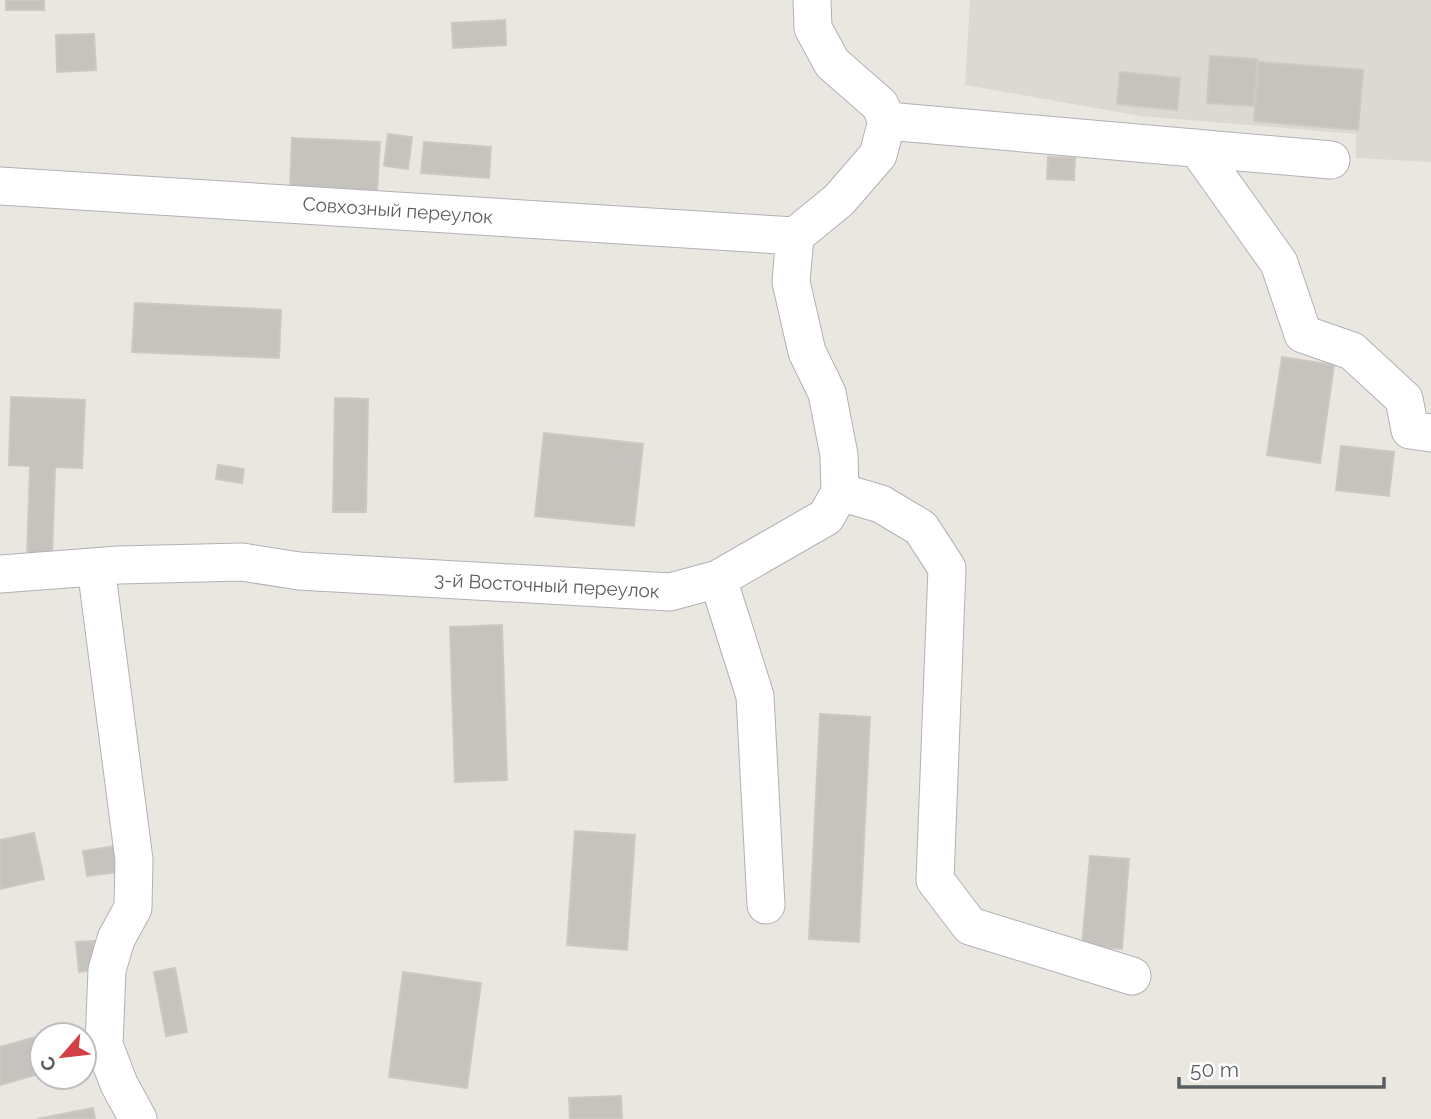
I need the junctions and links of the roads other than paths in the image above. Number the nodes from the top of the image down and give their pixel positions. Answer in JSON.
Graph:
{"nodes":[{"id":1,"x":811,"y":0,"type":"edge"},
{"id":2,"x":887,"y":121,"type":"junction"},
{"id":3,"x":1197,"y":148,"type":"junction"},
{"id":4,"x":1331,"y":160,"type":"dead end"},
{"id":5,"x":0,"y":186,"type":"edge"},
{"id":6,"x":795,"y":236,"type":"junction"},
{"id":7,"x":1431,"y":433,"type":"edge"},
{"id":8,"x":840,"y":492,"type":"junction"},
{"id":9,"x":96,"y":567,"type":"junction"},
{"id":10,"x":0,"y":575,"type":"edge"},
{"id":11,"x":718,"y":579,"type":"junction"},
{"id":12,"x":766,"y":905,"type":"dead end"},
{"id":13,"x":1132,"y":976,"type":"dead end"},
{"id":14,"x":138,"y":1119,"type":"edge"}],
"edges":[{"from":1,"to":2,"type":"street"},
{"from":2,"to":3,"type":"street"},
{"from":2,"to":6,"type":"street"},
{"from":3,"to":4,"type":"street"},
{"from":3,"to":7,"type":"street"},
{"from":5,"to":6,"type":"street","name":"Совхозный переулок"},
{"from":6,"to":8,"type":"street"},
{"from":8,"to":11,"type":"street","name":"3-й Восточный переулок"},
{"from":8,"to":13,"type":"street"},
{"from":9,"to":10,"type":"street","name":"3-й Восточный переулок"},
{"from":9,"to":11,"type":"street","name":"3-й Восточный переулок"},
{"from":9,"to":14,"type":"street"},
{"from":11,"to":12,"type":"street"}]}
